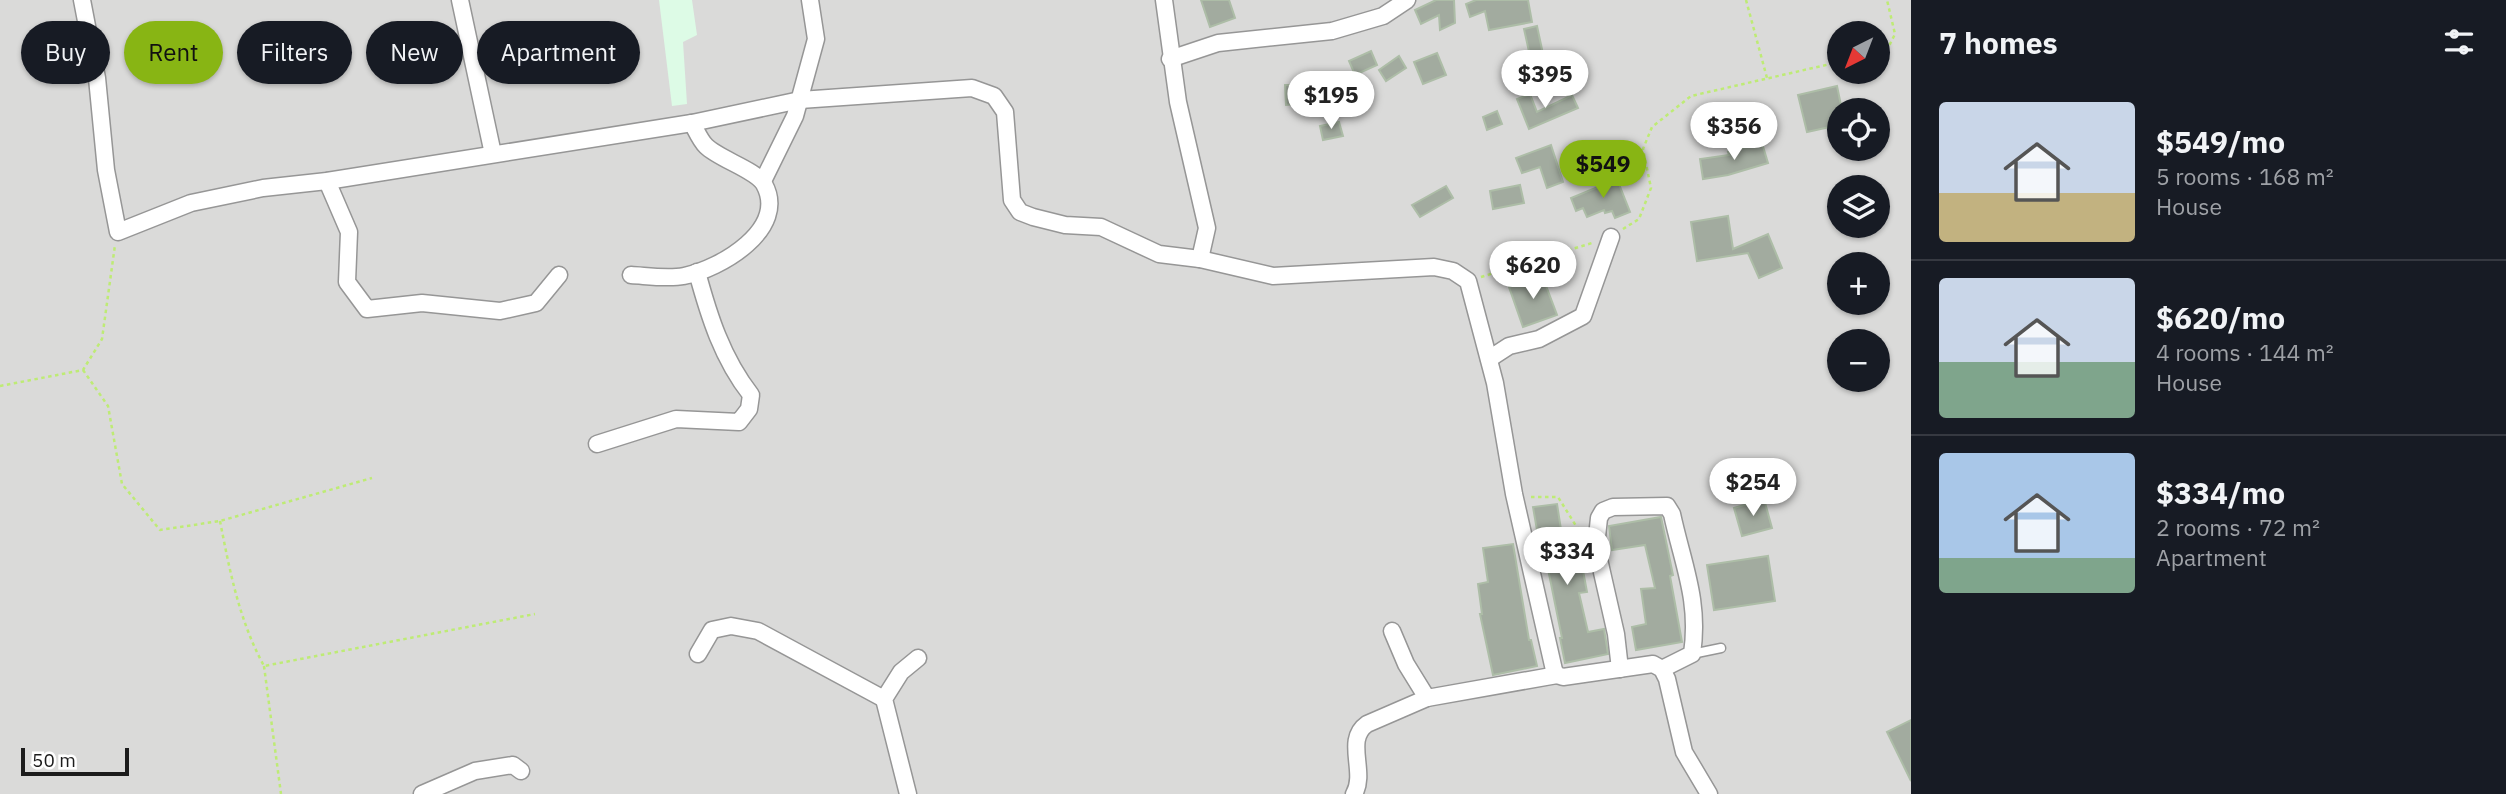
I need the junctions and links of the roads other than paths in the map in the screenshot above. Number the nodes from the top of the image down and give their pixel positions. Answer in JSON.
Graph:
{"nodes":[{"id":1,"x":82,"y":0,"type":"edge"},
{"id":2,"x":460,"y":0,"type":"edge"},
{"id":3,"x":810,"y":0,"type":"edge"},
{"id":4,"x":1164,"y":0,"type":"edge"},
{"id":5,"x":1407,"y":0,"type":"edge"},
{"id":6,"x":1170,"y":59,"type":"junction"},
{"id":7,"x":800,"y":100,"type":"junction"},
{"id":8,"x":692,"y":123,"type":"junction"},
{"id":9,"x":493,"y":153,"type":"junction"},
{"id":10,"x":327,"y":181,"type":"junction"},
{"id":11,"x":763,"y":181,"type":"junction"},
{"id":12,"x":1611,"y":237,"type":"road end"},
{"id":13,"x":1200,"y":259,"type":"junction"},
{"id":14,"x":697,"y":272,"type":"junction"},
{"id":15,"x":559,"y":275,"type":"dead end"},
{"id":16,"x":631,"y":275,"type":"dead end"},
{"id":17,"x":1489,"y":359,"type":"junction"},
{"id":18,"x":597,"y":444,"type":"dead end"},
{"id":19,"x":1392,"y":631,"type":"dead end"},
{"id":20,"x":1721,"y":648,"type":"dead end"},
{"id":21,"x":698,"y":654,"type":"dead end"},
{"id":22,"x":1692,"y":654,"type":"junction"},
{"id":23,"x":918,"y":658,"type":"dead end"},
{"id":24,"x":1620,"y":669,"type":"junction"},
{"id":25,"x":1662,"y":669,"type":"junction"},
{"id":26,"x":1557,"y":675,"type":"junction"},
{"id":27,"x":1427,"y":698,"type":"junction"},
{"id":28,"x":884,"y":699,"type":"junction"},
{"id":29,"x":521,"y":771,"type":"dead end"},
{"id":30,"x":422,"y":794,"type":"edge"},
{"id":31,"x":908,"y":794,"type":"edge"},
{"id":32,"x":1354,"y":794,"type":"edge"},
{"id":33,"x":1709,"y":794,"type":"edge"}],
"edges":[{"from":1,"to":10,"type":"street"},
{"from":2,"to":9,"type":"street"},
{"from":3,"to":7,"type":"street"},
{"from":4,"to":6,"type":"street"},
{"from":5,"to":6,"type":"street"},
{"from":6,"to":13,"type":"street"},
{"from":7,"to":8,"type":"street"},
{"from":7,"to":11,"type":"street"},
{"from":7,"to":13,"type":"street"},
{"from":8,"to":9,"type":"street"},
{"from":8,"to":11,"type":"street"},
{"from":9,"to":10,"type":"street"},
{"from":10,"to":15,"type":"street"},
{"from":11,"to":14,"type":"street"},
{"from":12,"to":17,"type":"street"},
{"from":13,"to":17,"type":"street"},
{"from":14,"to":16,"type":"street"},
{"from":14,"to":18,"type":"street"},
{"from":17,"to":26,"type":"street"},
{"from":19,"to":27,"type":"street"},
{"from":20,"to":22,"type":"lane"},
{"from":21,"to":28,"type":"street"},
{"from":22,"to":24,"type":"street"},
{"from":22,"to":25,"type":"street"},
{"from":23,"to":28,"type":"street"},
{"from":24,"to":25,"type":"street"},
{"from":24,"to":26,"type":"street"},
{"from":25,"to":33,"type":"street"},
{"from":26,"to":27,"type":"street"},
{"from":27,"to":32,"type":"street"},
{"from":28,"to":31,"type":"street"},
{"from":29,"to":30,"type":"street"}]}
